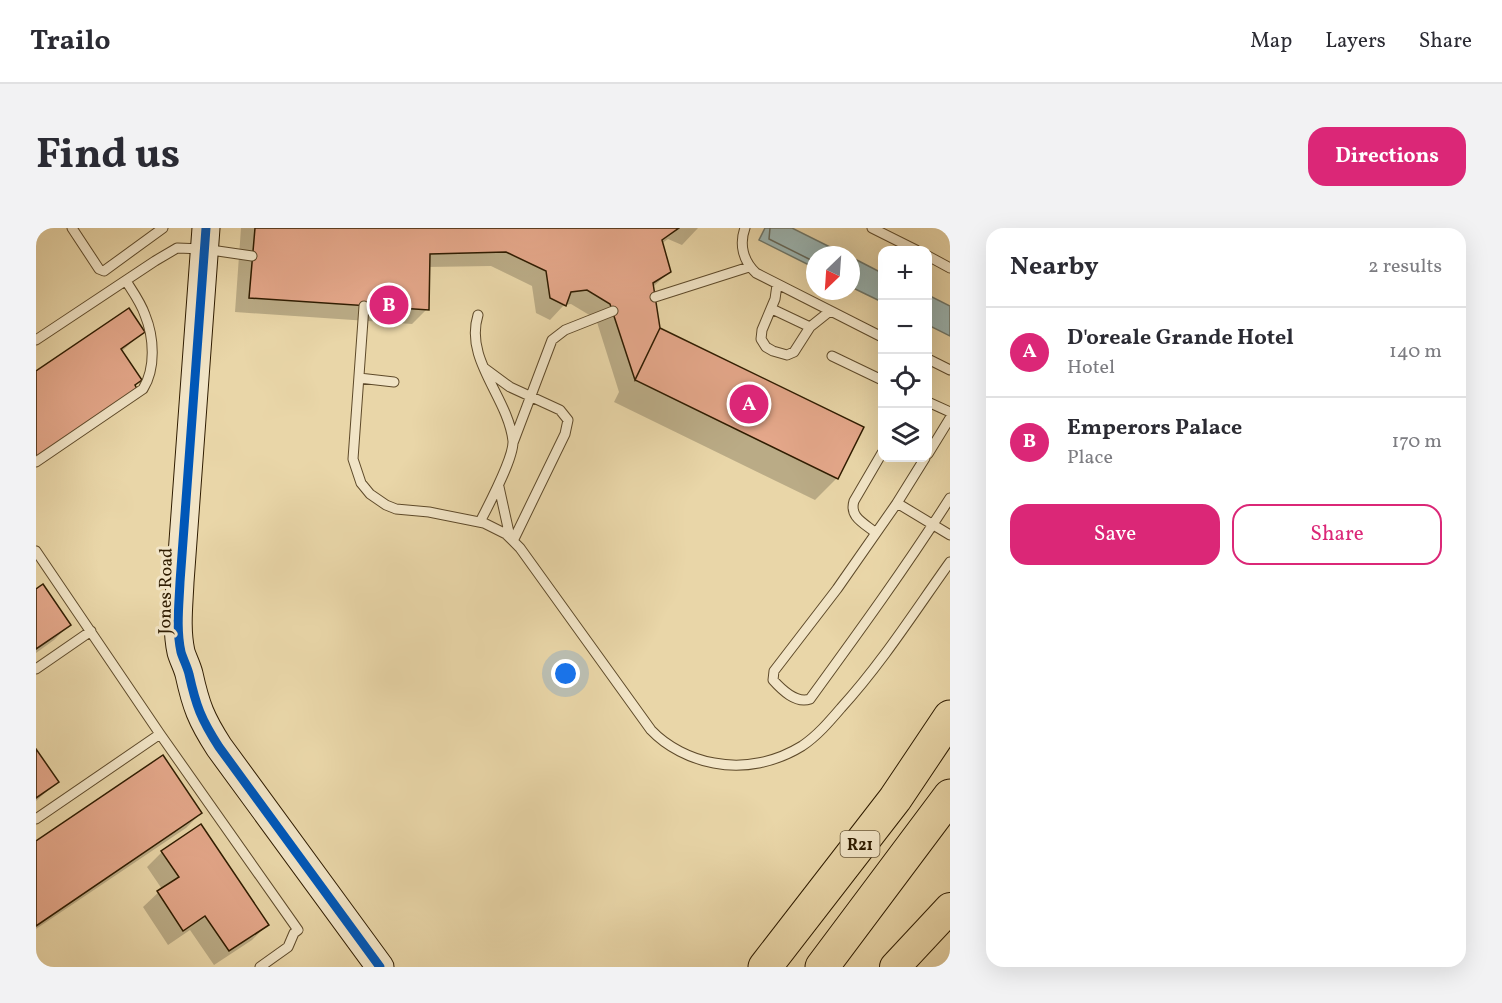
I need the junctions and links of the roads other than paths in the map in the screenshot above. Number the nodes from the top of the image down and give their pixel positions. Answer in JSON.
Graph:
{"nodes":[{"id":1,"x":72,"y":228,"type":"edge"},
{"id":2,"x":164,"y":228,"type":"edge"},
{"id":3,"x":745,"y":228,"type":"edge"},
{"id":4,"x":872,"y":228,"type":"edge"},
{"id":5,"x":213,"y":239,"type":"edge"},
{"id":6,"x":908,"y":246,"type":"edge"},
{"id":7,"x":252,"y":256,"type":"dead end"},
{"id":8,"x":932,"y":259,"type":"edge"},
{"id":9,"x":749,"y":267,"type":"junction"},
{"id":10,"x":950,"y":268,"type":"edge"},
{"id":11,"x":126,"y":281,"type":"junction"},
{"id":12,"x":777,"y":285,"type":"junction"},
{"id":13,"x":655,"y":297,"type":"dead end"},
{"id":14,"x":364,"y":306,"type":"dead end"},
{"id":15,"x":772,"y":309,"type":"junction"},
{"id":16,"x":613,"y":311,"type":"dead end"},
{"id":17,"x":830,"y":311,"type":"junction"},
{"id":18,"x":478,"y":315,"type":"dead end"},
{"id":19,"x":810,"y":327,"type":"junction"},
{"id":20,"x":878,"y":335,"type":"edge"},
{"id":21,"x":36,"y":340,"type":"edge"},
{"id":22,"x":832,"y":356,"type":"dead end"},
{"id":23,"x":932,"y":361,"type":"edge"},
{"id":24,"x":484,"y":368,"type":"junction"},
{"id":25,"x":950,"y":370,"type":"edge"},
{"id":26,"x":359,"y":378,"type":"junction"},
{"id":27,"x":878,"y":378,"type":"edge"},
{"id":28,"x":394,"y":382,"type":"dead end"},
{"id":29,"x":530,"y":397,"type":"junction"},
{"id":30,"x":932,"y":404,"type":"edge"},
{"id":31,"x":950,"y":412,"type":"edge"},
{"id":32,"x":950,"y":418,"type":"edge"},
{"id":33,"x":513,"y":443,"type":"junction"},
{"id":34,"x":932,"y":446,"type":"edge"},
{"id":35,"x":878,"y":460,"type":"edge"},
{"id":36,"x":36,"y":462,"type":"edge"},
{"id":37,"x":922,"y":462,"type":"edge"},
{"id":38,"x":498,"y":487,"type":"junction"},
{"id":39,"x":950,"y":498,"type":"edge"},
{"id":40,"x":897,"y":503,"type":"junction"},
{"id":41,"x":480,"y":522,"type":"junction"},
{"id":42,"x":933,"y":524,"type":"junction"},
{"id":43,"x":876,"y":533,"type":"junction"},
{"id":44,"x":950,"y":535,"type":"edge"},
{"id":45,"x":512,"y":539,"type":"junction"},
{"id":46,"x":36,"y":551,"type":"edge"},
{"id":47,"x":950,"y":562,"type":"edge"},
{"id":48,"x":40,"y":565,"type":"edge"},
{"id":49,"x":91,"y":631,"type":"junction"},
{"id":50,"x":36,"y":669,"type":"edge"},
{"id":51,"x":950,"y":717,"type":"edge"},
{"id":52,"x":160,"y":734,"type":"junction"},
{"id":53,"x":950,"y":796,"type":"edge"},
{"id":54,"x":36,"y":819,"type":"edge"},
{"id":55,"x":950,"y":908,"type":"edge"},
{"id":56,"x":260,"y":967,"type":"edge"},
{"id":57,"x":380,"y":967,"type":"edge"},
{"id":58,"x":765,"y":967,"type":"edge"},
{"id":59,"x":822,"y":967,"type":"edge"},
{"id":60,"x":895,"y":967,"type":"edge"}],
"edges":[{"from":1,"to":2,"type":"lane"},
{"from":3,"to":9,"type":"lane"},
{"from":4,"to":6,"type":"lane"},
{"from":5,"to":7,"type":"lane"},
{"from":5,"to":11,"type":"lane"},
{"from":5,"to":57,"type":"street","name":"Jones Road"},
{"from":8,"to":10,"type":"lane"},
{"from":9,"to":12,"type":"lane"},
{"from":9,"to":13,"type":"lane"},
{"from":11,"to":21,"type":"lane"},
{"from":11,"to":36,"type":"lane"},
{"from":12,"to":15,"type":"lane"},
{"from":12,"to":17,"type":"lane"},
{"from":14,"to":26,"type":"lane"},
{"from":15,"to":19,"type":"lane"},
{"from":15,"to":19,"type":"lane"},
{"from":16,"to":29,"type":"lane"},
{"from":17,"to":19,"type":"lane"},
{"from":17,"to":20,"type":"lane"},
{"from":18,"to":24,"type":"lane"},
{"from":22,"to":27,"type":"lane"},
{"from":23,"to":25,"type":"lane"},
{"from":24,"to":29,"type":"lane"},
{"from":24,"to":33,"type":"lane"},
{"from":26,"to":28,"type":"lane"},
{"from":26,"to":41,"type":"lane"},
{"from":29,"to":33,"type":"lane"},
{"from":29,"to":45,"type":"lane"},
{"from":30,"to":31,"type":"lane"},
{"from":32,"to":34,"type":"lane"},
{"from":33,"to":38,"type":"lane"},
{"from":35,"to":43,"type":"lane"},
{"from":37,"to":40,"type":"lane"},
{"from":38,"to":41,"type":"lane"},
{"from":38,"to":45,"type":"lane"},
{"from":39,"to":42,"type":"lane"},
{"from":40,"to":42,"type":"lane"},
{"from":40,"to":43,"type":"lane"},
{"from":41,"to":45,"type":"lane"},
{"from":42,"to":43,"type":"lane"},
{"from":42,"to":44,"type":"lane"},
{"from":45,"to":47,"type":"lane"},
{"from":46,"to":48,"type":"lane"},
{"from":48,"to":49,"type":"lane"},
{"from":49,"to":50,"type":"lane"},
{"from":49,"to":52,"type":"lane"},
{"from":51,"to":58,"type":"highway","number":"R21"},
{"from":52,"to":54,"type":"lane"},
{"from":52,"to":56,"type":"lane"},
{"from":53,"to":59,"type":"highway","number":"R21"},
{"from":55,"to":60,"type":"main road"}]}
